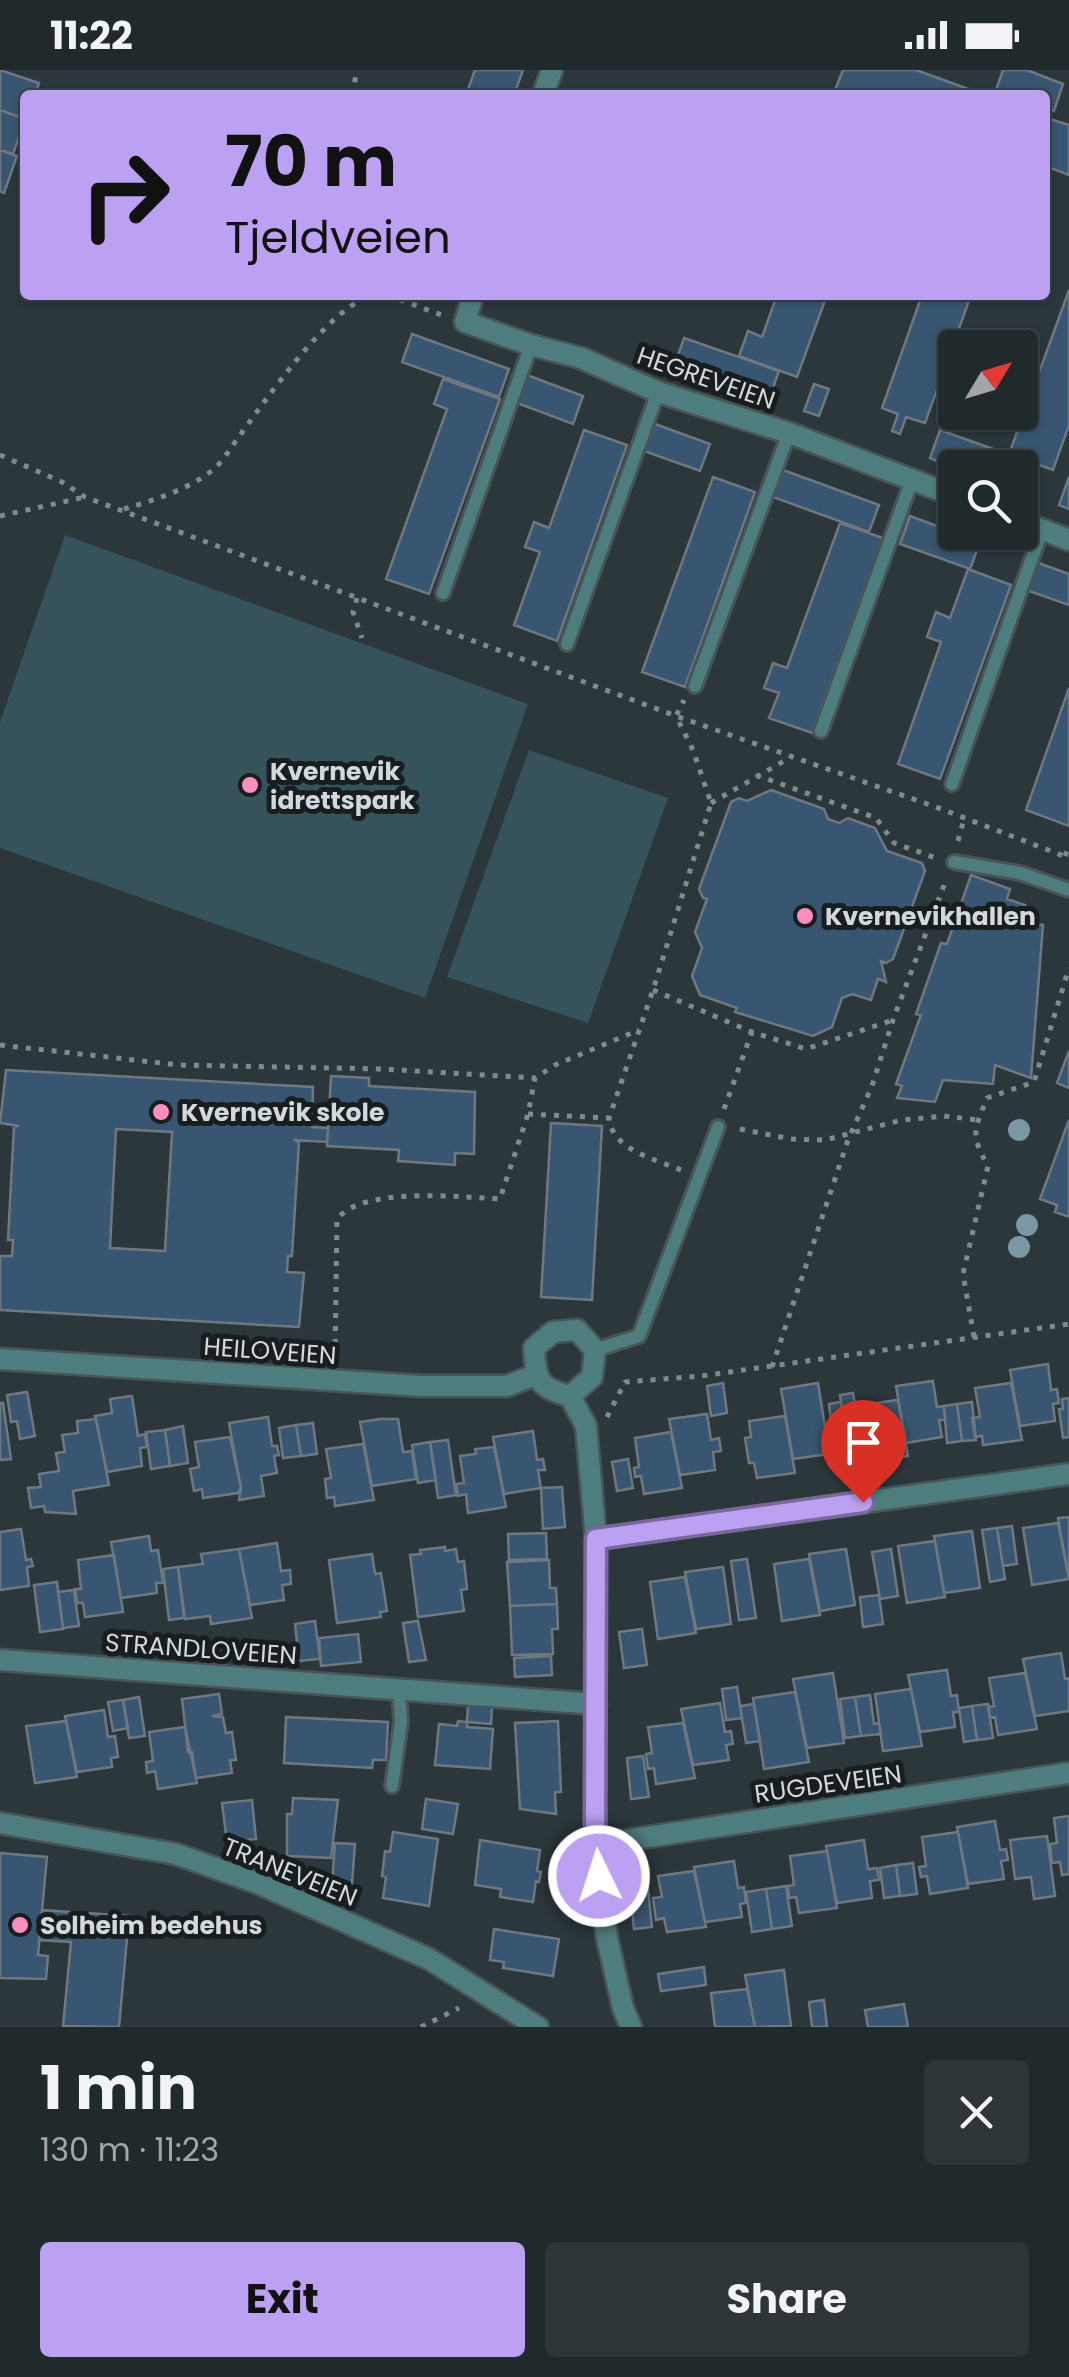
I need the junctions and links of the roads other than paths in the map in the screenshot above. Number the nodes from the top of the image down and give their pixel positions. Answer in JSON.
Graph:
{"nodes":[{"id":1,"x":472,"y":300,"type":"edge"},
{"id":2,"x":530,"y":346,"type":"junction"},
{"id":3,"x":658,"y":392,"type":"junction"},
{"id":4,"x":788,"y":433,"type":"junction"},
{"id":5,"x":912,"y":480,"type":"junction"},
{"id":6,"x":938,"y":490,"type":"edge"},
{"id":7,"x":1038,"y":528,"type":"edge"},
{"id":8,"x":1042,"y":530,"type":"junction"},
{"id":9,"x":1069,"y":540,"type":"edge"},
{"id":10,"x":442,"y":593,"type":"dead end"},
{"id":11,"x":566,"y":644,"type":"dead end"},
{"id":12,"x":695,"y":686,"type":"dead end"},
{"id":13,"x":821,"y":731,"type":"dead end"},
{"id":14,"x":952,"y":784,"type":"dead end"},
{"id":15,"x":954,"y":862,"type":"road end"},
{"id":16,"x":1069,"y":890,"type":"edge"},
{"id":17,"x":718,"y":1127,"type":"road end"},
{"id":18,"x":595,"y":1350,"type":"junction"},
{"id":19,"x":0,"y":1360,"type":"edge"},
{"id":20,"x":536,"y":1375,"type":"junction"},
{"id":21,"x":570,"y":1396,"type":"junction"},
{"id":22,"x":1069,"y":1474,"type":"edge"},
{"id":23,"x":596,"y":1539,"type":"junction"},
{"id":24,"x":0,"y":1660,"type":"edge"},
{"id":25,"x":399,"y":1689,"type":"junction"},
{"id":26,"x":596,"y":1704,"type":"junction"},
{"id":27,"x":1069,"y":1773,"type":"edge"},
{"id":28,"x":392,"y":1786,"type":"dead end"},
{"id":29,"x":0,"y":1823,"type":"edge"},
{"id":30,"x":595,"y":1846,"type":"junction"},
{"id":31,"x":538,"y":2027,"type":"edge"},
{"id":32,"x":631,"y":2027,"type":"edge"}],
"edges":[{"from":1,"to":2,"type":"street","name":"HEGREVEIEN"},
{"from":2,"to":3,"type":"street","name":"HEGREVEIEN"},
{"from":2,"to":10,"type":"lane"},
{"from":3,"to":4,"type":"street","name":"HEGREVEIEN"},
{"from":3,"to":11,"type":"lane"},
{"from":4,"to":5,"type":"street","name":"HEGREVEIEN"},
{"from":4,"to":12,"type":"lane"},
{"from":5,"to":6,"type":"street","name":"HEGREVEIEN"},
{"from":5,"to":13,"type":"lane"},
{"from":7,"to":8,"type":"street"},
{"from":8,"to":9,"type":"street"},
{"from":8,"to":14,"type":"lane"},
{"from":15,"to":16,"type":"lane"},
{"from":17,"to":18,"type":"lane"},
{"from":18,"to":20,"type":"street"},
{"from":18,"to":21,"type":"street"},
{"from":19,"to":20,"type":"street","name":"HEILOVEIEN"},
{"from":20,"to":21,"type":"street"},
{"from":21,"to":23,"type":"street"},
{"from":22,"to":23,"type":"street"},
{"from":23,"to":26,"type":"street"},
{"from":24,"to":25,"type":"street","name":"STRANDLOVEIEN"},
{"from":25,"to":26,"type":"street","name":"STRANDLOVEIEN"},
{"from":25,"to":28,"type":"lane"},
{"from":26,"to":30,"type":"street"},
{"from":27,"to":30,"type":"street","name":"RUGDEVEIEN"},
{"from":29,"to":31,"type":"street","name":"TRANEVEIEN"},
{"from":30,"to":32,"type":"street"}]}
